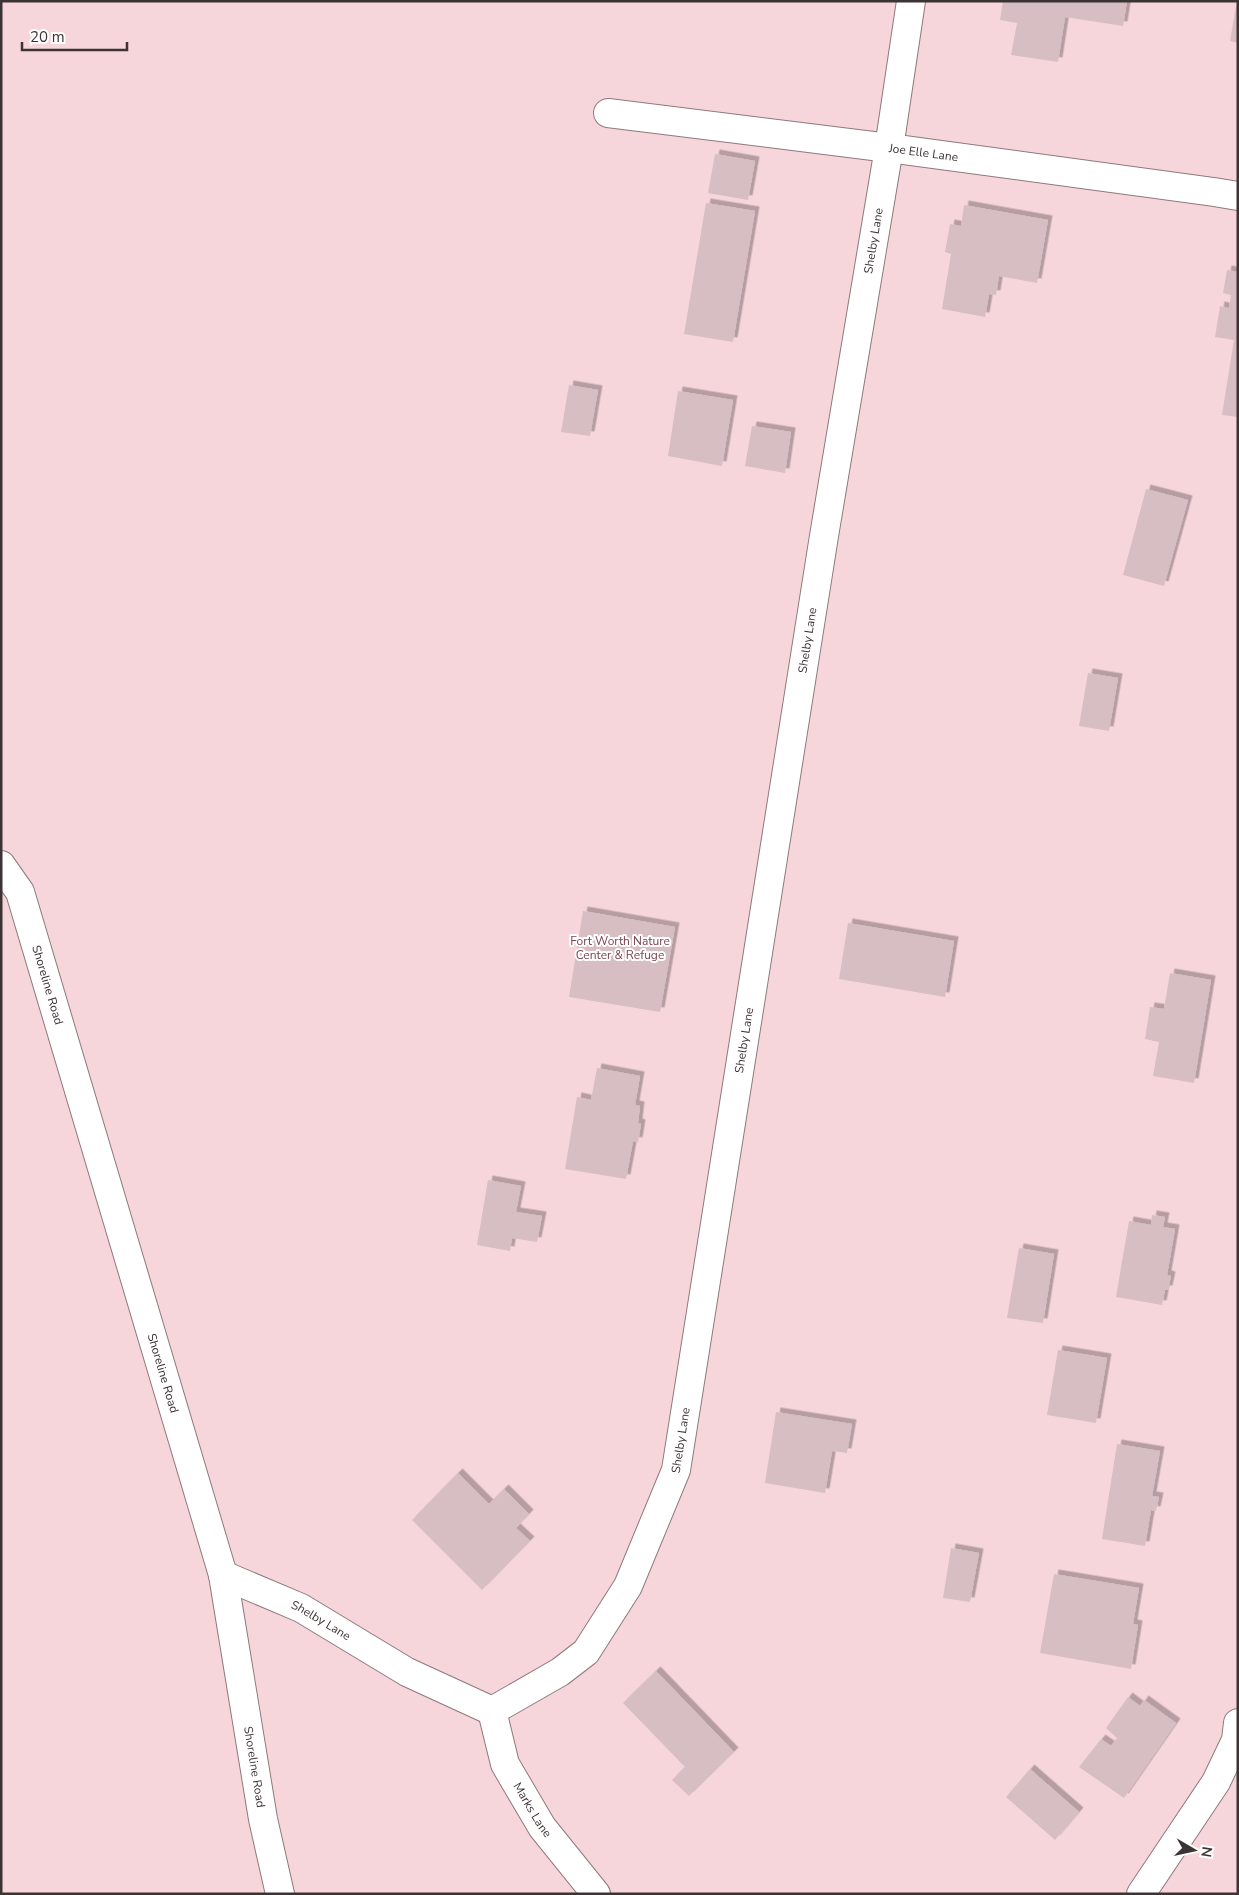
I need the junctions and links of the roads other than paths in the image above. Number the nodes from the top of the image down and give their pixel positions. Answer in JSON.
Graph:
{"nodes":[{"id":1,"x":911,"y":1,"type":"edge"},
{"id":2,"x":608,"y":113,"type":"dead end"},
{"id":3,"x":889,"y":148,"type":"junction"},
{"id":4,"x":1238,"y":196,"type":"edge"},
{"id":5,"x":1,"y":865,"type":"edge"},
{"id":6,"x":223,"y":1575,"type":"junction"},
{"id":7,"x":492,"y":1711,"type":"junction"},
{"id":8,"x":1238,"y":1723,"type":"edge"},
{"id":9,"x":280,"y":1894,"type":"edge"},
{"id":10,"x":596,"y":1894,"type":"edge"},
{"id":11,"x":1141,"y":1894,"type":"edge"}],
"edges":[{"from":1,"to":3,"type":"street","name":"Shelby Lane"},
{"from":2,"to":3,"type":"street","name":"Joe Elle Lane"},
{"from":3,"to":4,"type":"street","name":"Joe Elle Lane"},
{"from":3,"to":7,"type":"street","name":"Shelby Lane"},
{"from":5,"to":6,"type":"street","name":"Shoreline Road"},
{"from":6,"to":7,"type":"street","name":"Shelby Lane"},
{"from":6,"to":9,"type":"street","name":"Shoreline Road"},
{"from":7,"to":10,"type":"street","name":"Marks Lane"},
{"from":8,"to":11,"type":"street"}]}
